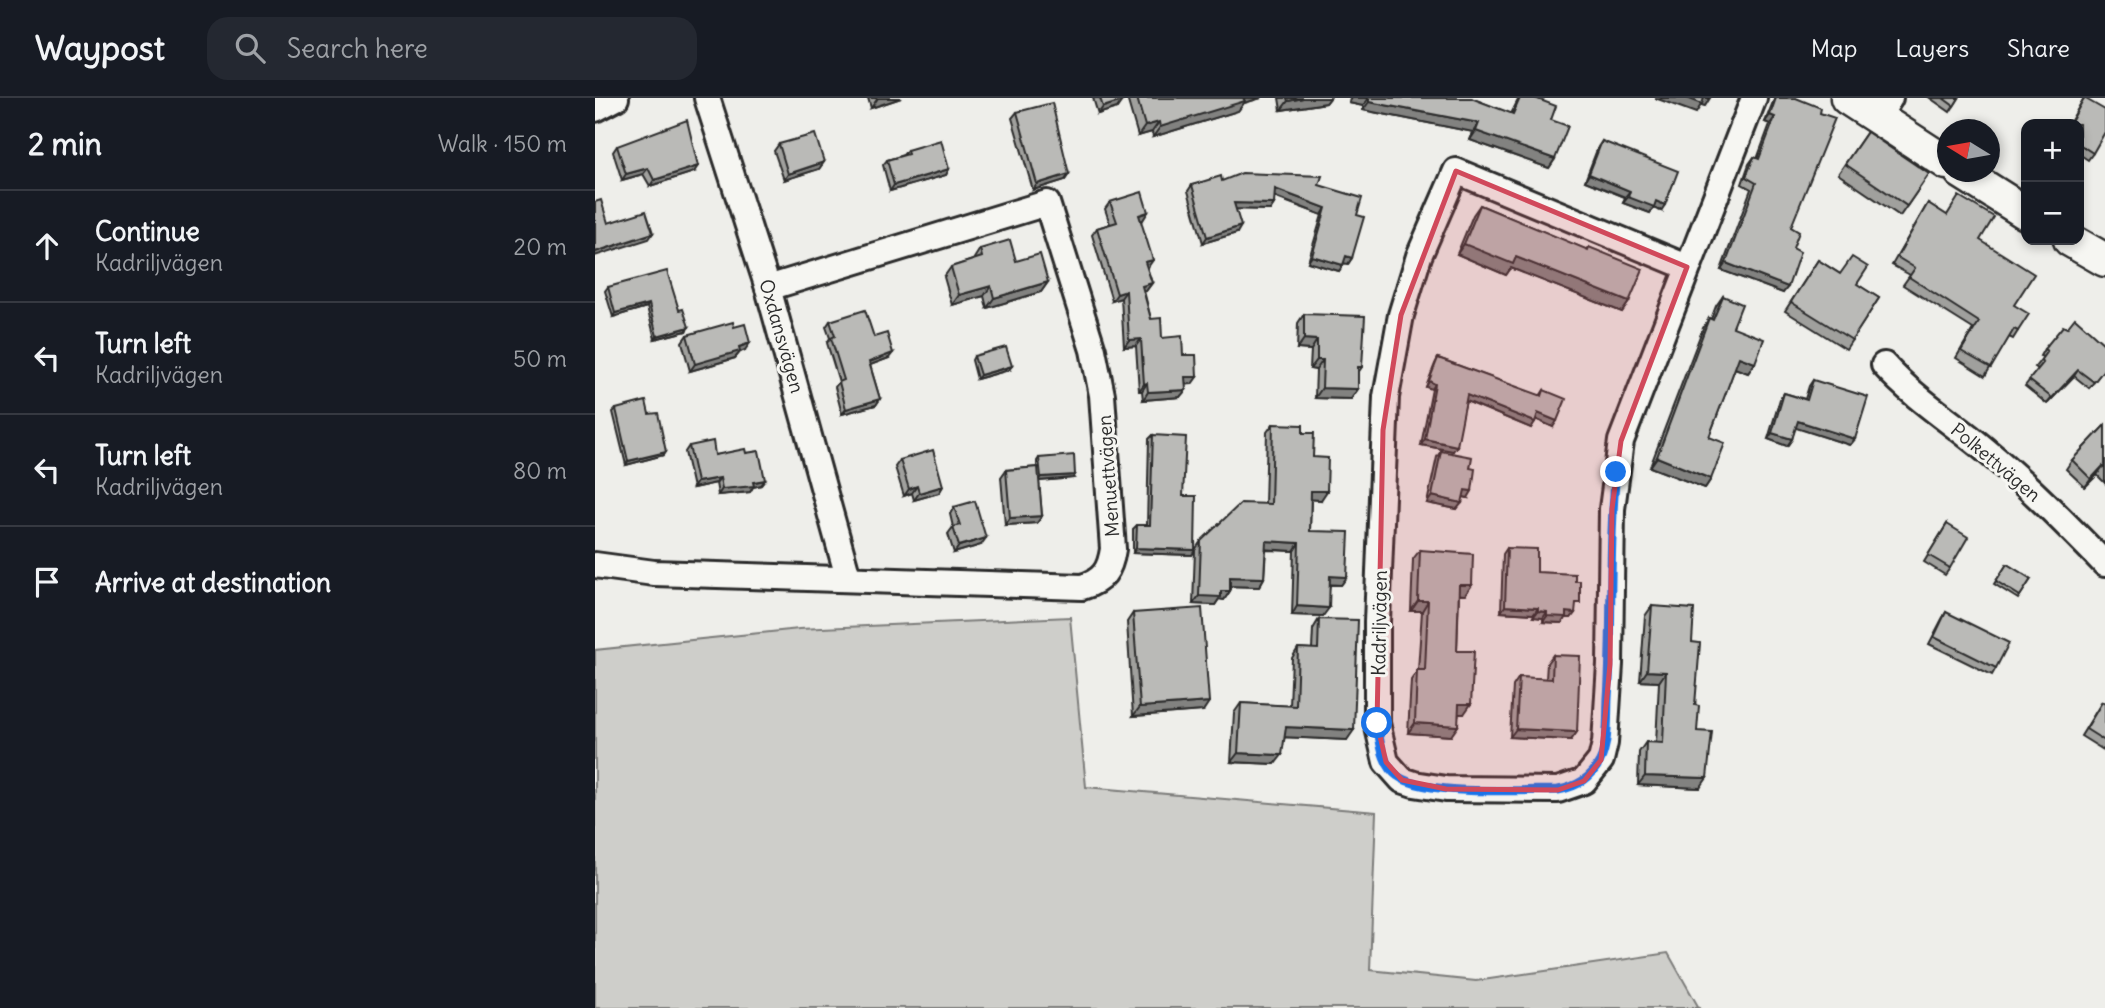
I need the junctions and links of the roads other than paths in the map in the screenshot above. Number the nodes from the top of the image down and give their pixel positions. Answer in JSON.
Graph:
{"nodes":[{"id":1,"x":616,"y":98,"type":"edge"},
{"id":2,"x":707,"y":98,"type":"edge"},
{"id":3,"x":1754,"y":98,"type":"edge"},
{"id":4,"x":1847,"y":98,"type":"edge"},
{"id":5,"x":1883,"y":108,"type":"edge"},
{"id":6,"x":595,"y":110,"type":"edge"},
{"id":7,"x":1937,"y":154,"type":"edge"},
{"id":8,"x":1977,"y":182,"type":"edge"},
{"id":9,"x":2021,"y":210,"type":"edge"},
{"id":10,"x":2079,"y":245,"type":"edge"},
{"id":11,"x":2105,"y":260,"type":"edge"},
{"id":12,"x":1688,"y":267,"type":"junction"},
{"id":13,"x":768,"y":288,"type":"junction"},
{"id":14,"x":1884,"y":365,"type":"dead end"},
{"id":15,"x":2105,"y":564,"type":"edge"},
{"id":16,"x":595,"y":565,"type":"edge"},
{"id":17,"x":848,"y":577,"type":"junction"}],
"edges":[{"from":1,"to":6,"type":"street"},
{"from":2,"to":13,"type":"street","name":"Oxdansvägen"},
{"from":3,"to":12,"type":"street","name":"Kadriljvägen"},
{"from":4,"to":5,"type":"street"},
{"from":5,"to":7,"type":"street"},
{"from":8,"to":9,"type":"street"},
{"from":10,"to":11,"type":"street"},
{"from":12,"to":12,"type":"street","name":"Kadriljvägen"},
{"from":13,"to":17,"type":"street","name":"Oxdansvägen"},
{"from":13,"to":17,"type":"street","name":"Menuettvägen"},
{"from":14,"to":15,"type":"street","name":"Polkettvägen"},
{"from":16,"to":17,"type":"street","name":"Menuettvägen"}]}
